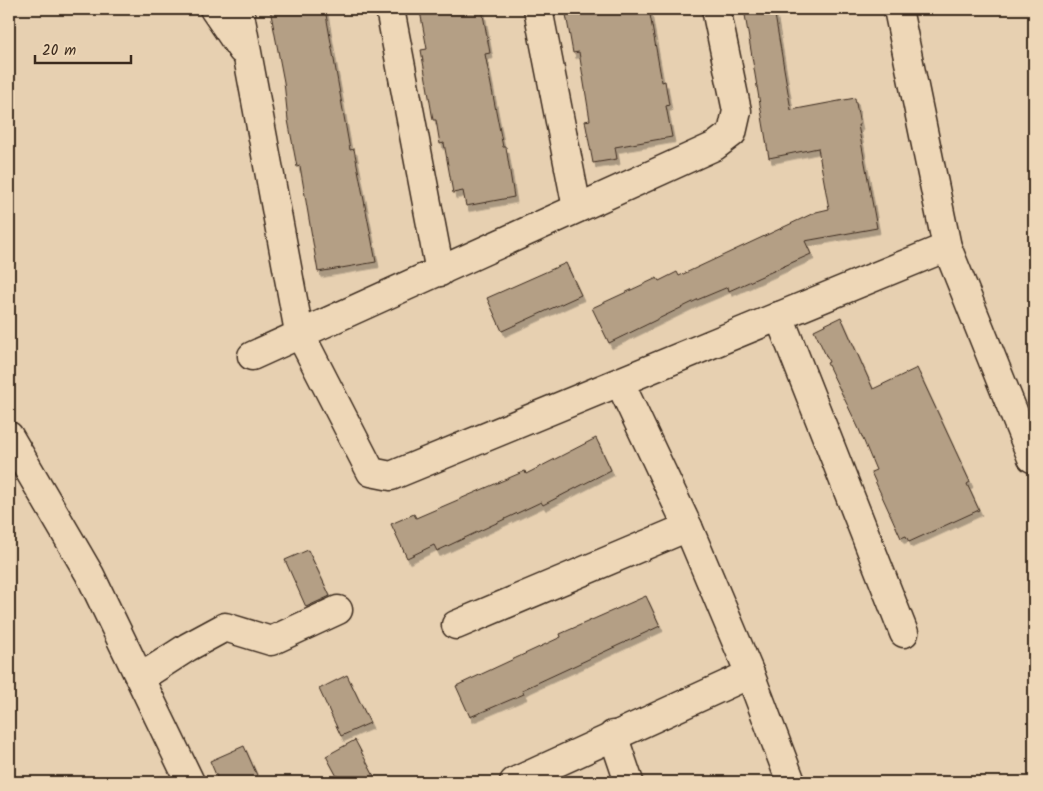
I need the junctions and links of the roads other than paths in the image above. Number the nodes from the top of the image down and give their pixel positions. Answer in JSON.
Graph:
{"nodes":[{"id":1,"x":214,"y":9,"type":"edge"},
{"id":2,"x":239,"y":9,"type":"edge"},
{"id":3,"x":390,"y":9,"type":"edge"},
{"id":4,"x":538,"y":9,"type":"edge"},
{"id":5,"x":716,"y":9,"type":"edge"},
{"id":6,"x":898,"y":9,"type":"edge"},
{"id":7,"x":246,"y":55,"type":"junction"},
{"id":8,"x":577,"y":208,"type":"junction"},
{"id":9,"x":947,"y":247,"type":"junction"},
{"id":10,"x":440,"y":272,"type":"junction"},
{"id":11,"x":779,"y":316,"type":"junction"},
{"id":12,"x":299,"y":332,"type":"junction"},
{"id":13,"x":252,"y":356,"type":"dead end"},
{"id":14,"x":620,"y":383,"type":"junction"},
{"id":15,"x":9,"y":436,"type":"edge"},
{"id":16,"x":1032,"y":458,"type":"dead end"},
{"id":17,"x":688,"y":527,"type":"junction"},
{"id":18,"x":338,"y":610,"type":"dead end"},
{"id":19,"x":456,"y":625,"type":"dead end"},
{"id":20,"x":904,"y":632,"type":"dead end"},
{"id":21,"x":750,"y":674,"type":"junction"},
{"id":22,"x":140,"y":678,"type":"junction"},
{"id":23,"x":613,"y":735,"type":"junction"},
{"id":24,"x":190,"y":782,"type":"edge"},
{"id":25,"x":514,"y":782,"type":"edge"},
{"id":26,"x":629,"y":782,"type":"edge"},
{"id":27,"x":791,"y":782,"type":"edge"}],
"edges":[{"from":1,"to":7,"type":"street"},
{"from":2,"to":7,"type":"street"},
{"from":3,"to":10,"type":"street"},
{"from":4,"to":8,"type":"street"},
{"from":5,"to":8,"type":"street"},
{"from":6,"to":9,"type":"street"},
{"from":7,"to":12,"type":"street"},
{"from":8,"to":10,"type":"street"},
{"from":9,"to":11,"type":"street"},
{"from":9,"to":16,"type":"street"},
{"from":10,"to":12,"type":"street"},
{"from":11,"to":14,"type":"street"},
{"from":11,"to":20,"type":"street"},
{"from":12,"to":13,"type":"street"},
{"from":12,"to":14,"type":"street"},
{"from":14,"to":17,"type":"street"},
{"from":15,"to":22,"type":"street"},
{"from":17,"to":19,"type":"street"},
{"from":17,"to":21,"type":"street"},
{"from":18,"to":22,"type":"street"},
{"from":21,"to":23,"type":"street"},
{"from":21,"to":27,"type":"street"},
{"from":22,"to":24,"type":"street"},
{"from":23,"to":25,"type":"street"},
{"from":23,"to":26,"type":"street"}]}
